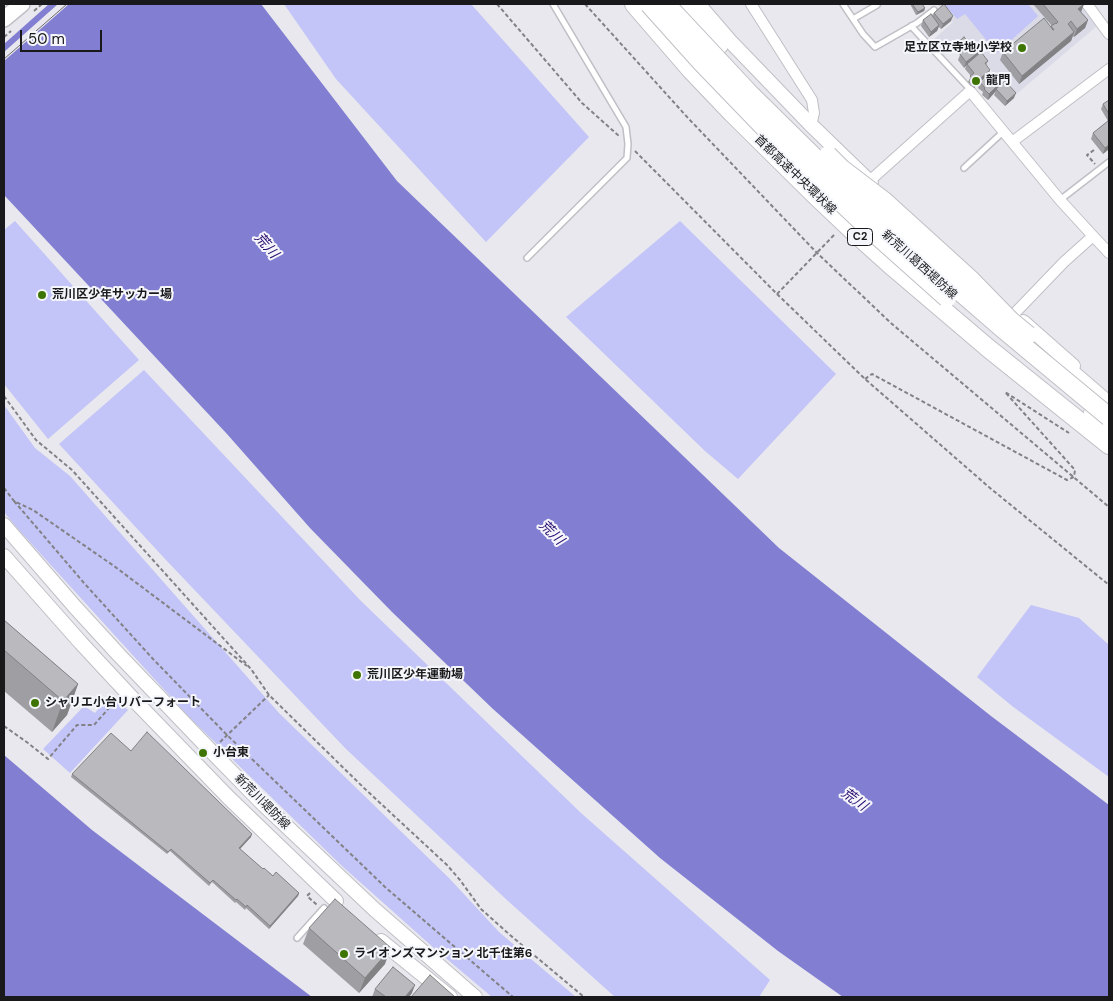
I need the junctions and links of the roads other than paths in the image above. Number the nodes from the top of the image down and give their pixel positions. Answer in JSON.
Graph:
{"nodes":[{"id":1,"x":22,"y":4,"type":"edge"},
{"id":2,"x":553,"y":4,"type":"edge"},
{"id":3,"x":634,"y":4,"type":"edge"},
{"id":4,"x":643,"y":4,"type":"edge"},
{"id":5,"x":650,"y":4,"type":"edge"},
{"id":6,"x":656,"y":4,"type":"edge"},
{"id":7,"x":666,"y":4,"type":"edge"},
{"id":8,"x":683,"y":4,"type":"edge"},
{"id":9,"x":698,"y":4,"type":"edge"},
{"id":10,"x":751,"y":4,"type":"edge"},
{"id":11,"x":843,"y":4,"type":"edge"},
{"id":12,"x":876,"y":4,"type":"edge"},
{"id":13,"x":1087,"y":4,"type":"edge"},
{"id":14,"x":934,"y":10,"type":"edge"},
{"id":15,"x":4,"y":19,"type":"edge"},
{"id":16,"x":853,"y":19,"type":"junction"},
{"id":17,"x":911,"y":26,"type":"junction"},
{"id":18,"x":1107,"y":28,"type":"edge"},
{"id":19,"x":1109,"y":69,"type":"edge"},
{"id":20,"x":970,"y":91,"type":"junction"},
{"id":21,"x":811,"y":125,"type":"junction"},
{"id":22,"x":1003,"y":132,"type":"junction"},
{"id":23,"x":1012,"y":142,"type":"junction"},
{"id":24,"x":1109,"y":162,"type":"edge"},
{"id":25,"x":964,"y":168,"type":"dead end"},
{"id":26,"x":869,"y":181,"type":"junction"},
{"id":27,"x":1060,"y":200,"type":"junction"},
{"id":28,"x":848,"y":201,"type":"junction"},
{"id":29,"x":1093,"y":236,"type":"junction"},
{"id":30,"x":1109,"y":253,"type":"edge"},
{"id":31,"x":527,"y":258,"type":"dead end"},
{"id":32,"x":1014,"y":314,"type":"junction"},
{"id":33,"x":1109,"y":397,"type":"edge"},
{"id":34,"x":1109,"y":406,"type":"edge"},
{"id":35,"x":1109,"y":417,"type":"edge"},
{"id":36,"x":1109,"y":428,"type":"edge"},
{"id":37,"x":1109,"y":443,"type":"edge"},
{"id":38,"x":4,"y":525,"type":"edge"},
{"id":39,"x":4,"y":556,"type":"edge"},
{"id":40,"x":336,"y":901,"type":"edge"},
{"id":41,"x":330,"y":914,"type":"edge"},
{"id":42,"x":297,"y":938,"type":"dead end"},
{"id":43,"x":381,"y":941,"type":"edge"},
{"id":44,"x":450,"y":997,"type":"edge"},
{"id":45,"x":475,"y":997,"type":"edge"}],
"edges":[{"from":1,"to":15,"type":"main road"},
{"from":2,"to":31,"type":"lane"},
{"from":3,"to":37,"type":"highway","name":"首都高速中央環状線","number":"C2"},
{"from":4,"to":28,"type":"main road"},
{"from":5,"to":37,"type":"highway","bridge":true},
{"from":6,"to":28,"type":"main road","name":"新荒川葛西堤防線"},
{"from":7,"to":35,"type":"highway","name":"首都高速中央環状線","number":"C2","bridge":true},
{"from":8,"to":34,"type":"highway","bridge":true},
{"from":9,"to":21,"type":"main road"},
{"from":10,"to":21,"type":"street"},
{"from":11,"to":16,"type":"lane"},
{"from":12,"to":16,"type":"lane"},
{"from":13,"to":18,"type":"street"},
{"from":14,"to":17,"type":"lane"},
{"from":16,"to":17,"type":"lane"},
{"from":17,"to":20,"type":"lane"},
{"from":19,"to":23,"type":"street"},
{"from":20,"to":22,"type":"street"},
{"from":20,"to":26,"type":"street"},
{"from":21,"to":26,"type":"main road"},
{"from":22,"to":23,"type":"street"},
{"from":22,"to":25,"type":"lane"},
{"from":23,"to":27,"type":"street"},
{"from":24,"to":27,"type":"lane"},
{"from":26,"to":28,"type":"street"},
{"from":26,"to":32,"type":"main road"},
{"from":27,"to":29,"type":"street"},
{"from":28,"to":36,"type":"main road","name":"新荒川葛西堤防線"},
{"from":29,"to":30,"type":"street"},
{"from":29,"to":32,"type":"street"},
{"from":32,"to":33,"type":"main road"},
{"from":38,"to":45,"type":"main road","name":"新荒川堤防線"},
{"from":39,"to":40,"type":"main road","name":"新荒川堤防線"},
{"from":41,"to":42,"type":"lane"},
{"from":43,"to":44,"type":"main road"}]}
